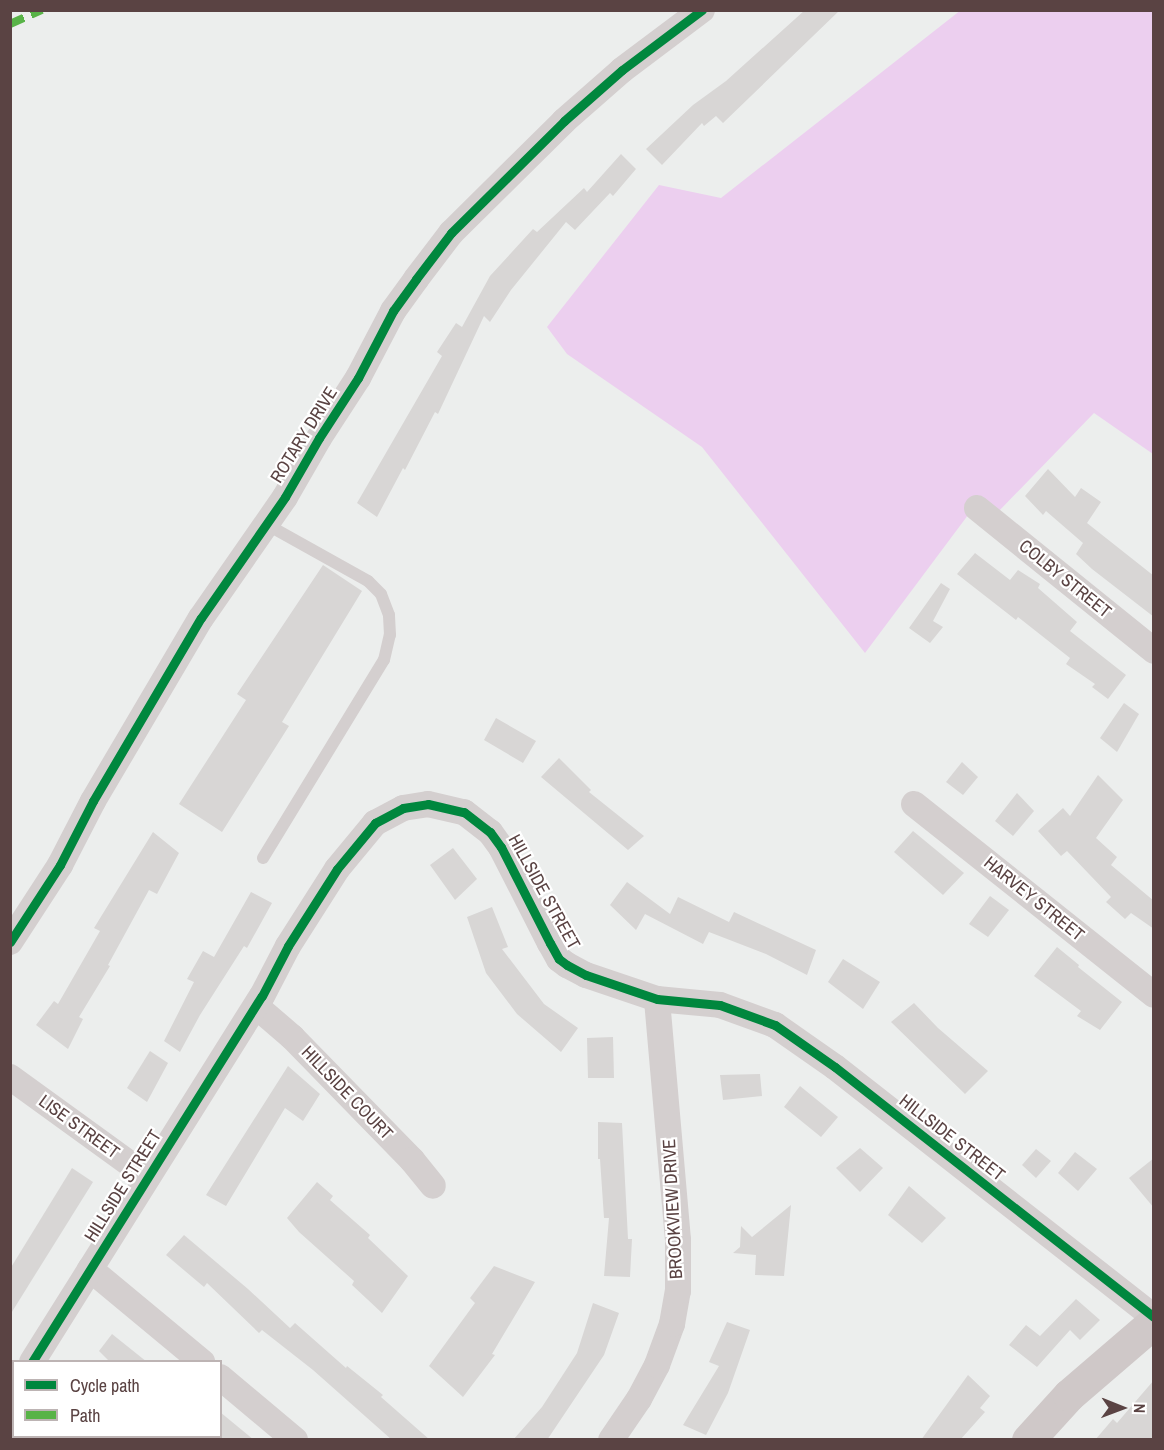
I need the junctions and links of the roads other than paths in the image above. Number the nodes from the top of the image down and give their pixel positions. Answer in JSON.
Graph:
{"nodes":[{"id":1,"x":702,"y":10,"type":"edge"},
{"id":2,"x":977,"y":508,"type":"dead end"},
{"id":3,"x":266,"y":524,"type":"junction"},
{"id":4,"x":1154,"y":651,"type":"edge"},
{"id":5,"x":914,"y":804,"type":"dead end"},
{"id":6,"x":263,"y":858,"type":"dead end"},
{"id":7,"x":10,"y":942,"type":"edge"},
{"id":8,"x":1154,"y":995,"type":"edge"},
{"id":9,"x":657,"y":999,"type":"junction"},
{"id":10,"x":256,"y":1006,"type":"junction"},
{"id":11,"x":10,"y":1077,"type":"edge"},
{"id":12,"x":148,"y":1177,"type":"junction"},
{"id":13,"x":433,"y":1186,"type":"dead end"},
{"id":14,"x":90,"y":1269,"type":"junction"},
{"id":15,"x":1154,"y":1317,"type":"edge"},
{"id":16,"x":1154,"y":1322,"type":"edge"},
{"id":17,"x":33,"y":1360,"type":"edge"},
{"id":18,"x":200,"y":1360,"type":"edge"},
{"id":19,"x":222,"y":1379,"type":"edge"},
{"id":20,"x":1030,"y":1439,"type":"edge"},
{"id":21,"x":296,"y":1440,"type":"edge"},
{"id":22,"x":611,"y":1440,"type":"edge"}],
"edges":[{"from":1,"to":3,"type":"street","name":"ROTARY DRIVE"},
{"from":2,"to":4,"type":"street","name":"COLBY STREET"},
{"from":3,"to":6,"type":"lane"},
{"from":3,"to":7,"type":"street","name":"ROTARY DRIVE"},
{"from":5,"to":8,"type":"street","name":"HARVEY STREET"},
{"from":9,"to":10,"type":"street","name":"HILLSIDE STREET"},
{"from":9,"to":15,"type":"street","name":"HILLSIDE STREET"},
{"from":9,"to":22,"type":"street","name":"BROOKVIEW DRIVE"},
{"from":10,"to":12,"type":"street","name":"HILLSIDE STREET"},
{"from":10,"to":13,"type":"street","name":"HILLSIDE COURT"},
{"from":11,"to":12,"type":"street","name":"LISE STREET"},
{"from":12,"to":14,"type":"street","name":"HILLSIDE STREET"},
{"from":14,"to":17,"type":"street","name":"HILLSIDE STREET"},
{"from":14,"to":18,"type":"street"},
{"from":16,"to":20,"type":"main road"},
{"from":19,"to":21,"type":"street"}]}
